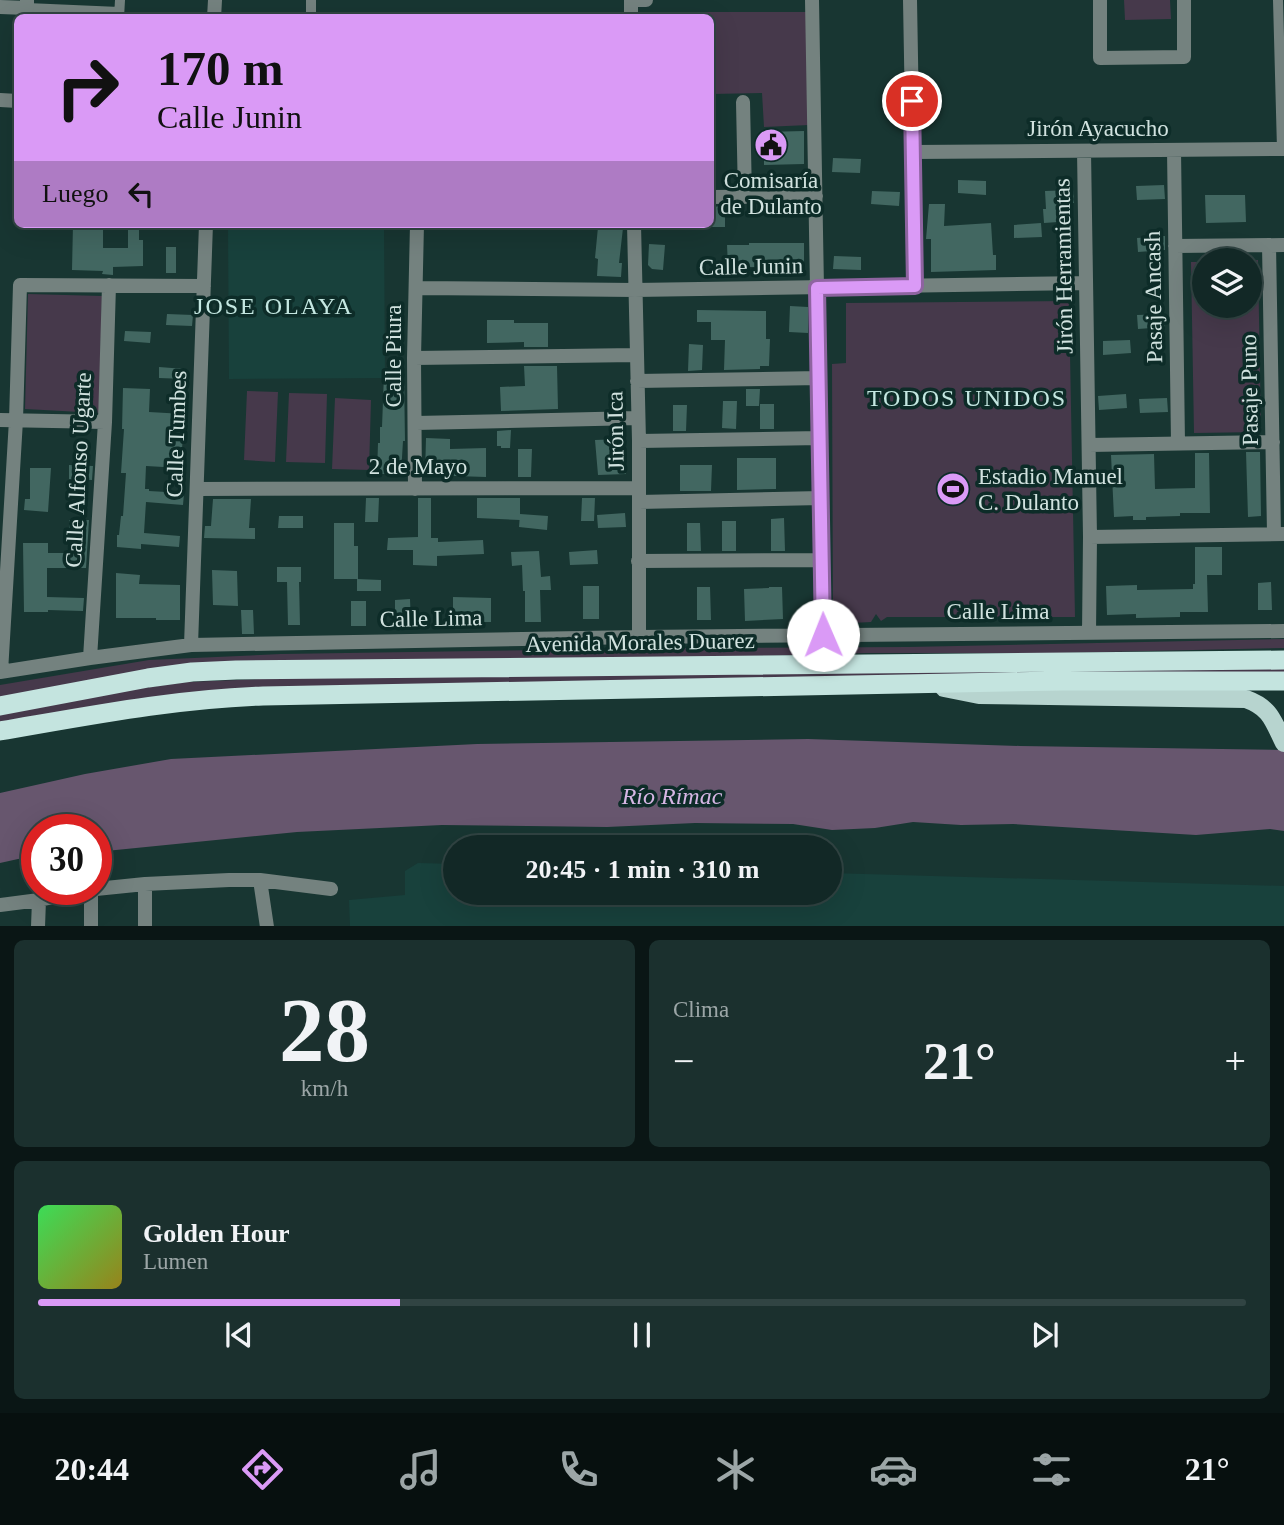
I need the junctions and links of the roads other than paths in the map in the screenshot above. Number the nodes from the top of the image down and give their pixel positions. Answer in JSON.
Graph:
{"nodes":[{"id":1,"x":631,"y":0,"type":"edge"},
{"id":2,"x":646,"y":0,"type":"edge"},
{"id":3,"x":812,"y":0,"type":"edge"},
{"id":4,"x":910,"y":0,"type":"edge"},
{"id":5,"x":1100,"y":0,"type":"edge"},
{"id":6,"x":1184,"y":0,"type":"edge"},
{"id":7,"x":1278,"y":0,"type":"edge"},
{"id":8,"x":27,"y":4,"type":"edge"},
{"id":9,"x":0,"y":7,"type":"edge"},
{"id":10,"x":119,"y":10,"type":"edge"},
{"id":11,"x":743,"y":102,"type":"dead end"},
{"id":12,"x":1283,"y":149,"type":"edge"},
{"id":13,"x":1084,"y":150,"type":"junction"},
{"id":14,"x":1174,"y":150,"type":"junction"},
{"id":15,"x":913,"y":152,"type":"junction"},
{"id":16,"x":816,"y":196,"type":"junction"},
{"id":17,"x":714,"y":197,"type":"edge"},
{"id":18,"x":745,"y":197,"type":"junction"},
{"id":19,"x":206,"y":228,"type":"edge"},
{"id":20,"x":416,"y":228,"type":"edge"},
{"id":21,"x":634,"y":228,"type":"edge"},
{"id":22,"x":1277,"y":245,"type":"edge"},
{"id":23,"x":1175,"y":246,"type":"junction"},
{"id":24,"x":1086,"y":283,"type":"junction"},
{"id":25,"x":109,"y":285,"type":"junction"},
{"id":26,"x":204,"y":286,"type":"junction"},
{"id":27,"x":915,"y":286,"type":"junction"},
{"id":28,"x":416,"y":288,"type":"junction"},
{"id":29,"x":817,"y":288,"type":"junction"},
{"id":30,"x":635,"y":290,"type":"junction"},
{"id":31,"x":636,"y":355,"type":"junction"},
{"id":32,"x":414,"y":358,"type":"junction"},
{"id":33,"x":819,"y":378,"type":"junction"},
{"id":34,"x":637,"y":381,"type":"junction"},
{"id":35,"x":638,"y":418,"type":"junction"},
{"id":36,"x":0,"y":419,"type":"edge"},
{"id":37,"x":16,"y":420,"type":"junction"},
{"id":38,"x":105,"y":422,"type":"junction"},
{"id":39,"x":416,"y":423,"type":"junction"},
{"id":40,"x":820,"y":438,"type":"junction"},
{"id":41,"x":639,"y":441,"type":"junction"},
{"id":42,"x":1273,"y":442,"type":"junction"},
{"id":43,"x":1178,"y":443,"type":"junction"},
{"id":44,"x":1089,"y":445,"type":"junction"},
{"id":45,"x":197,"y":489,"type":"junction"},
{"id":46,"x":415,"y":489,"type":"junction"},
{"id":47,"x":639,"y":495,"type":"junction"},
{"id":48,"x":821,"y":498,"type":"junction"},
{"id":49,"x":1279,"y":534,"type":"edge"},
{"id":50,"x":1090,"y":537,"type":"junction"},
{"id":51,"x":822,"y":560,"type":"junction"},
{"id":52,"x":638,"y":561,"type":"junction"},
{"id":53,"x":1284,"y":631,"type":"edge"},
{"id":54,"x":1089,"y":633,"type":"junction"},
{"id":55,"x":823,"y":635,"type":"junction"},
{"id":56,"x":639,"y":637,"type":"junction"},
{"id":57,"x":191,"y":645,"type":"junction"},
{"id":58,"x":90,"y":658,"type":"junction"},
{"id":59,"x":1284,"y":660,"type":"edge"},
{"id":60,"x":1,"y":672,"type":"edge"},
{"id":61,"x":1284,"y":681,"type":"edge"},
{"id":62,"x":919,"y":683,"type":"junction"},
{"id":63,"x":0,"y":706,"type":"edge"},
{"id":64,"x":0,"y":730,"type":"edge"},
{"id":65,"x":1284,"y":743,"type":"edge"},
{"id":66,"x":260,"y":880,"type":"junction"},
{"id":67,"x":145,"y":884,"type":"junction"},
{"id":68,"x":112,"y":887,"type":"edge"},
{"id":69,"x":331,"y":889,"type":"dead end"},
{"id":70,"x":21,"y":902,"type":"edge"},
{"id":71,"x":0,"y":905,"type":"edge"},
{"id":72,"x":39,"y":905,"type":"edge"},
{"id":73,"x":92,"y":905,"type":"edge"},
{"id":74,"x":38,"y":926,"type":"edge"},
{"id":75,"x":91,"y":926,"type":"edge"},
{"id":76,"x":145,"y":926,"type":"edge"},
{"id":77,"x":267,"y":926,"type":"edge"}],
"edges":[{"from":1,"to":2,"type":"street"},
{"from":3,"to":16,"type":"street"},
{"from":4,"to":15,"type":"street"},
{"from":5,"to":6,"type":"street"},
{"from":7,"to":12,"type":"street"},
{"from":8,"to":9,"type":"street"},
{"from":8,"to":10,"type":"street"},
{"from":11,"to":18,"type":"street"},
{"from":12,"to":14,"type":"street","name":"Jirón Ayacucho"},
{"from":13,"to":14,"type":"street","name":"Jirón Ayacucho"},
{"from":13,"to":15,"type":"street","name":"Jirón Ayacucho"},
{"from":13,"to":24,"type":"street","name":"Jirón Herramientas"},
{"from":14,"to":23,"type":"street","name":"Pasaje Ancash"},
{"from":15,"to":27,"type":"street"},
{"from":16,"to":18,"type":"street"},
{"from":16,"to":29,"type":"street"},
{"from":17,"to":18,"type":"street"},
{"from":19,"to":26,"type":"street","name":"Calle Tumbes"},
{"from":20,"to":28,"type":"street","name":"Calle Piura"},
{"from":21,"to":30,"type":"street","name":"Jirón Ica"},
{"from":22,"to":23,"type":"street"},
{"from":22,"to":42,"type":"street","name":"Pasaje Puno"},
{"from":23,"to":43,"type":"street","name":"Pasaje Ancash"},
{"from":24,"to":27,"type":"street","name":"Calle Junin"},
{"from":24,"to":44,"type":"street","name":"Jirón Herramientas"},
{"from":25,"to":26,"type":"street"},
{"from":25,"to":37,"type":"street"},
{"from":25,"to":38,"type":"street","name":"Calle Alfonso Ugarte"},
{"from":26,"to":45,"type":"street","name":"Calle Tumbes"},
{"from":27,"to":29,"type":"street","name":"Calle Junin"},
{"from":28,"to":30,"type":"street","name":"Calle Junin"},
{"from":28,"to":32,"type":"street","name":"Calle Piura"},
{"from":29,"to":30,"type":"street","name":"Calle Junin"},
{"from":29,"to":33,"type":"street"},
{"from":30,"to":31,"type":"street","name":"Jirón Ica"},
{"from":31,"to":32,"type":"street"},
{"from":31,"to":34,"type":"street","name":"Jirón Ica"},
{"from":32,"to":39,"type":"street","name":"Calle Piura"},
{"from":33,"to":34,"type":"street"},
{"from":33,"to":40,"type":"street"},
{"from":34,"to":35,"type":"street","name":"Jirón Ica"},
{"from":35,"to":39,"type":"street"},
{"from":35,"to":41,"type":"street","name":"Jirón Ica"},
{"from":36,"to":37,"type":"street"},
{"from":37,"to":38,"type":"street"},
{"from":37,"to":60,"type":"street"},
{"from":38,"to":58,"type":"street","name":"Calle Alfonso Ugarte"},
{"from":39,"to":46,"type":"street","name":"Calle Piura"},
{"from":40,"to":41,"type":"street"},
{"from":40,"to":48,"type":"street"},
{"from":41,"to":47,"type":"street","name":"Jirón Ica"},
{"from":42,"to":43,"type":"street"},
{"from":42,"to":49,"type":"street","name":"Pasaje Puno"},
{"from":43,"to":44,"type":"street"},
{"from":44,"to":50,"type":"street","name":"Jirón Herramientas"},
{"from":45,"to":46,"type":"street","name":"2 de Mayo"},
{"from":45,"to":57,"type":"street","name":"Calle Tumbes"},
{"from":46,"to":47,"type":"street","name":"2 de Mayo"},
{"from":47,"to":48,"type":"street","name":"2 de Mayo"},
{"from":47,"to":52,"type":"street","name":"Jirón Ica"},
{"from":48,"to":51,"type":"street"},
{"from":49,"to":50,"type":"street"},
{"from":50,"to":54,"type":"street","name":"Jirón Herramientas"},
{"from":51,"to":52,"type":"street"},
{"from":51,"to":55,"type":"street"},
{"from":52,"to":56,"type":"street","name":"Jirón Ica"},
{"from":53,"to":54,"type":"street","name":"Calle Lima"},
{"from":54,"to":55,"type":"street","name":"Calle Lima"},
{"from":55,"to":56,"type":"street","name":"Calle Lima"},
{"from":56,"to":57,"type":"street","name":"Calle Lima"},
{"from":57,"to":58,"type":"street","name":"Calle Lima"},
{"from":58,"to":60,"type":"street","name":"Calle Lima"},
{"from":59,"to":63,"type":"highway","name":"Avenida Morales Duarez"},
{"from":61,"to":62,"type":"highway","name":"Avenida Morales Duarez"},
{"from":62,"to":64,"type":"highway","name":"Avenida Morales Duarez"},
{"from":62,"to":65,"type":"main road"},
{"from":66,"to":67,"type":"street"},
{"from":66,"to":69,"type":"street"},
{"from":66,"to":77,"type":"street"},
{"from":67,"to":68,"type":"street"},
{"from":67,"to":76,"type":"street"},
{"from":70,"to":71,"type":"street"},
{"from":72,"to":74,"type":"street"},
{"from":73,"to":75,"type":"street"}]}
